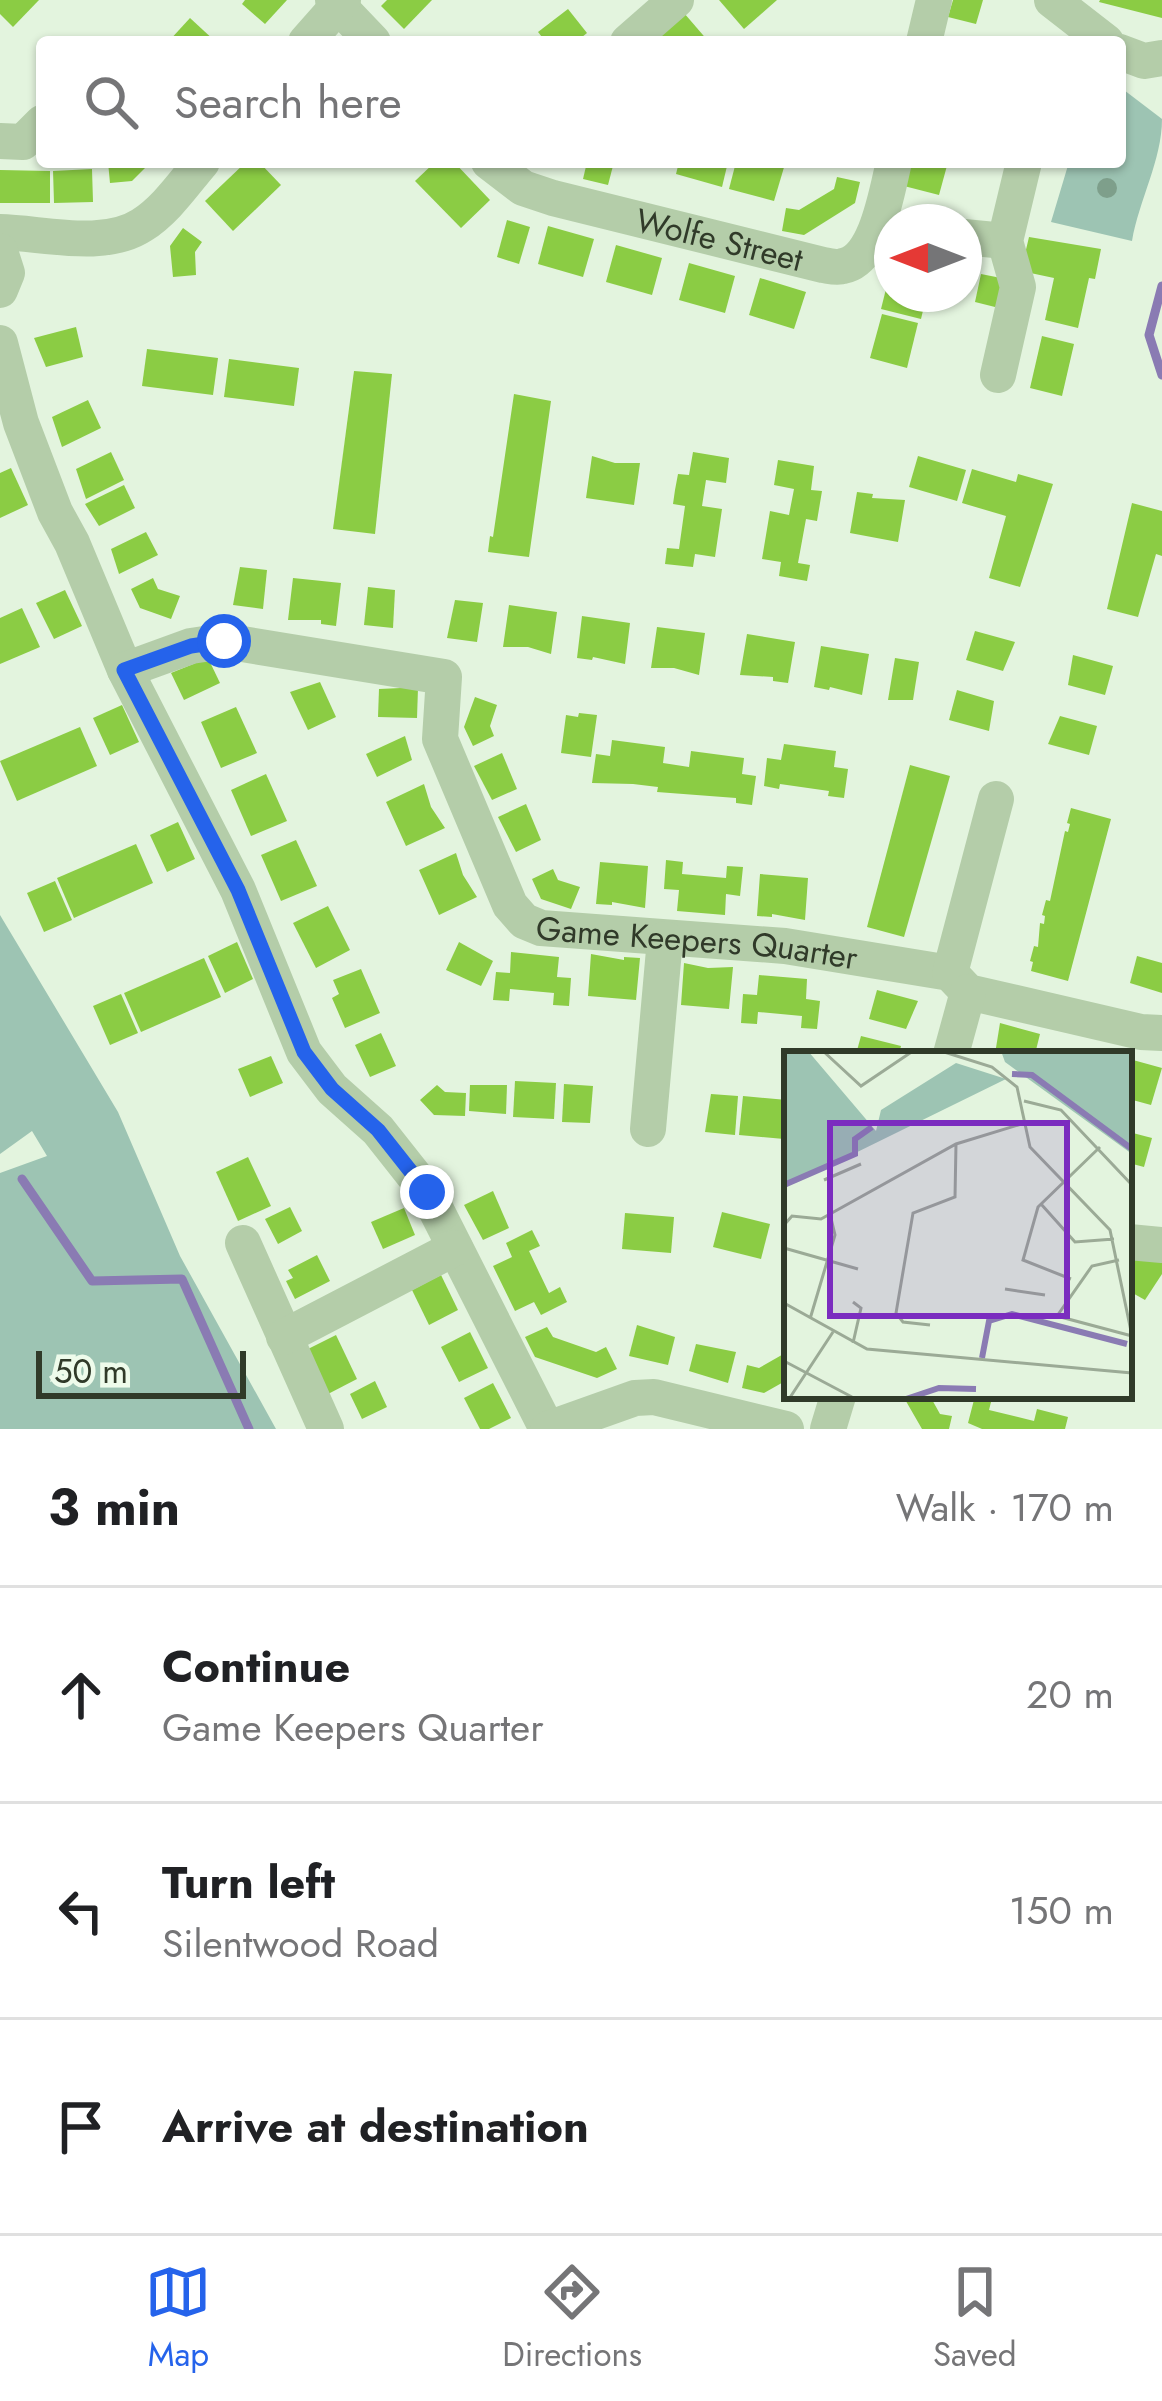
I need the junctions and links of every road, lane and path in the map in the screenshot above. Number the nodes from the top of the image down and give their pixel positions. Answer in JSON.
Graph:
{"nodes":[{"id":1,"x":676,"y":0,"type":"edge"},
{"id":2,"x":934,"y":0,"type":"edge"},
{"id":3,"x":1052,"y":0,"type":"edge"},
{"id":4,"x":338,"y":2,"type":"edge"},
{"id":5,"x":311,"y":36,"type":"edge"},
{"id":6,"x":368,"y":36,"type":"edge"},
{"id":7,"x":635,"y":36,"type":"edge"},
{"id":8,"x":925,"y":36,"type":"edge"},
{"id":9,"x":1098,"y":36,"type":"edge"},
{"id":10,"x":1126,"y":54,"type":"edge"},
{"id":11,"x":1162,"y":58,"type":"edge"},
{"id":12,"x":36,"y":129,"type":"edge"},
{"id":13,"x":0,"y":141,"type":"edge"},
{"id":14,"x":197,"y":168,"type":"edge"},
{"id":15,"x":496,"y":168,"type":"edge"},
{"id":16,"x":894,"y":168,"type":"edge"},
{"id":17,"x":1023,"y":168,"type":"edge"},
{"id":18,"x":893,"y":204,"type":"edge"},
{"id":19,"x":0,"y":232,"type":"edge"},
{"id":20,"x":982,"y":239,"type":"edge"},
{"id":21,"x":874,"y":241,"type":"edge"},
{"id":22,"x":1005,"y":241,"type":"junction"},
{"id":23,"x":0,"y":251,"type":"edge"},
{"id":24,"x":0,"y":290,"type":"edge"},
{"id":25,"x":0,"y":343,"type":"edge"},
{"id":26,"x":998,"y":375,"type":"dead end"},
{"id":27,"x":124,"y":670,"type":"junction"},
{"id":28,"x":996,"y":800,"type":"dead end"},
{"id":29,"x":665,"y":940,"type":"junction"},
{"id":30,"x":959,"y":982,"type":"junction"},
{"id":31,"x":1162,"y":1033,"type":"edge"},
{"id":32,"x":951,"y":1051,"type":"edge"},
{"id":33,"x":648,"y":1129,"type":"dead end"},
{"id":34,"x":1132,"y":1242,"type":"edge"},
{"id":35,"x":243,"y":1243,"type":"dead end"},
{"id":36,"x":1162,"y":1245,"type":"edge"},
{"id":37,"x":455,"y":1248,"type":"junction"},
{"id":38,"x":284,"y":1336,"type":"junction"},
{"id":39,"x":837,"y":1399,"type":"edge"},
{"id":40,"x":326,"y":1429,"type":"edge"},
{"id":41,"x":548,"y":1429,"type":"edge"},
{"id":42,"x":786,"y":1429,"type":"edge"},
{"id":43,"x":828,"y":1429,"type":"edge"}],
"edges":[{"from":1,"to":7,"type":"street"},
{"from":2,"to":8,"type":"street"},
{"from":3,"to":9,"type":"street"},
{"from":4,"to":5,"type":"street"},
{"from":4,"to":6,"type":"street"},
{"from":10,"to":11,"type":"street"},
{"from":12,"to":13,"type":"street"},
{"from":14,"to":19,"type":"street"},
{"from":15,"to":21,"type":"street","name":"Wolfe Street"},
{"from":16,"to":18,"type":"street","name":"Wolfe Street"},
{"from":17,"to":22,"type":"street"},
{"from":20,"to":22,"type":"street"},
{"from":22,"to":26,"type":"street"},
{"from":23,"to":24,"type":"street"},
{"from":25,"to":27,"type":"street"},
{"from":27,"to":29,"type":"street","name":"Game Keepers Quarter"},
{"from":27,"to":37,"type":"street"},
{"from":28,"to":30,"type":"street"},
{"from":29,"to":30,"type":"street","name":"Game Keepers Quarter"},
{"from":29,"to":33,"type":"street"},
{"from":30,"to":31,"type":"street","name":"Game Keepers Quarter"},
{"from":30,"to":32,"type":"street"},
{"from":34,"to":36,"type":"street"},
{"from":35,"to":38,"type":"street"},
{"from":37,"to":38,"type":"street"},
{"from":37,"to":41,"type":"street"},
{"from":38,"to":40,"type":"street"},
{"from":39,"to":43,"type":"street"},
{"from":41,"to":42,"type":"street"}]}
